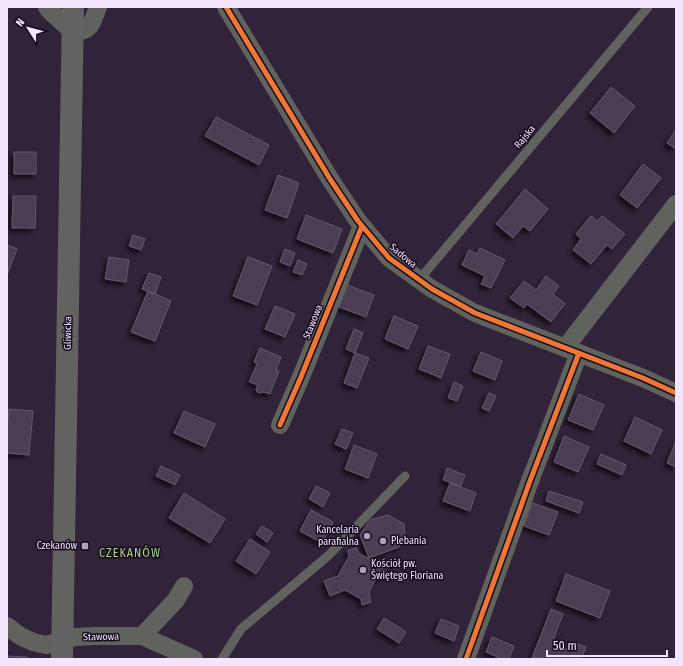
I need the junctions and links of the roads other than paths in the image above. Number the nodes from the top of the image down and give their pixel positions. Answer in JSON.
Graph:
{"nodes":[{"id":1,"x":47,"y":7,"type":"edge"},
{"id":2,"x":73,"y":7,"type":"edge"},
{"id":3,"x":98,"y":7,"type":"edge"},
{"id":4,"x":226,"y":7,"type":"edge"},
{"id":5,"x":648,"y":7,"type":"edge"},
{"id":6,"x":73,"y":32,"type":"junction"},
{"id":7,"x":676,"y":204,"type":"edge"},
{"id":8,"x":362,"y":226,"type":"junction"},
{"id":9,"x":419,"y":280,"type":"junction"},
{"id":10,"x":572,"y":351,"type":"junction"},
{"id":11,"x":676,"y":393,"type":"edge"},
{"id":12,"x":280,"y":425,"type":"dead end"},
{"id":13,"x":405,"y":476,"type":"dead end"},
{"id":14,"x":184,"y":586,"type":"dead end"},
{"id":15,"x":7,"y":626,"type":"edge"},
{"id":16,"x":142,"y":636,"type":"junction"},
{"id":17,"x":62,"y":650,"type":"edge"},
{"id":18,"x":194,"y":659,"type":"edge"},
{"id":19,"x":222,"y":659,"type":"edge"},
{"id":20,"x":466,"y":659,"type":"edge"}],
"edges":[{"from":1,"to":6,"type":"street"},
{"from":2,"to":6,"type":"main road","name":"Gliwicka"},
{"from":3,"to":6,"type":"street"},
{"from":4,"to":8,"type":"street","name":"Sadowa"},
{"from":5,"to":9,"type":"lane","name":"Rajska"},
{"from":6,"to":17,"type":"main road","name":"Gliwicka"},
{"from":7,"to":10,"type":"street"},
{"from":8,"to":9,"type":"street","name":"Sadowa"},
{"from":8,"to":12,"type":"street","name":"Stawowa"},
{"from":9,"to":10,"type":"street","name":"Sadowa"},
{"from":10,"to":11,"type":"street","name":"Sadowa"},
{"from":10,"to":20,"type":"street"},
{"from":13,"to":19,"type":"lane"},
{"from":14,"to":16,"type":"street"},
{"from":15,"to":17,"type":"street","name":"Stawowa"},
{"from":16,"to":17,"type":"street","name":"Stawowa"},
{"from":16,"to":18,"type":"street","name":"Stawowa"}]}
